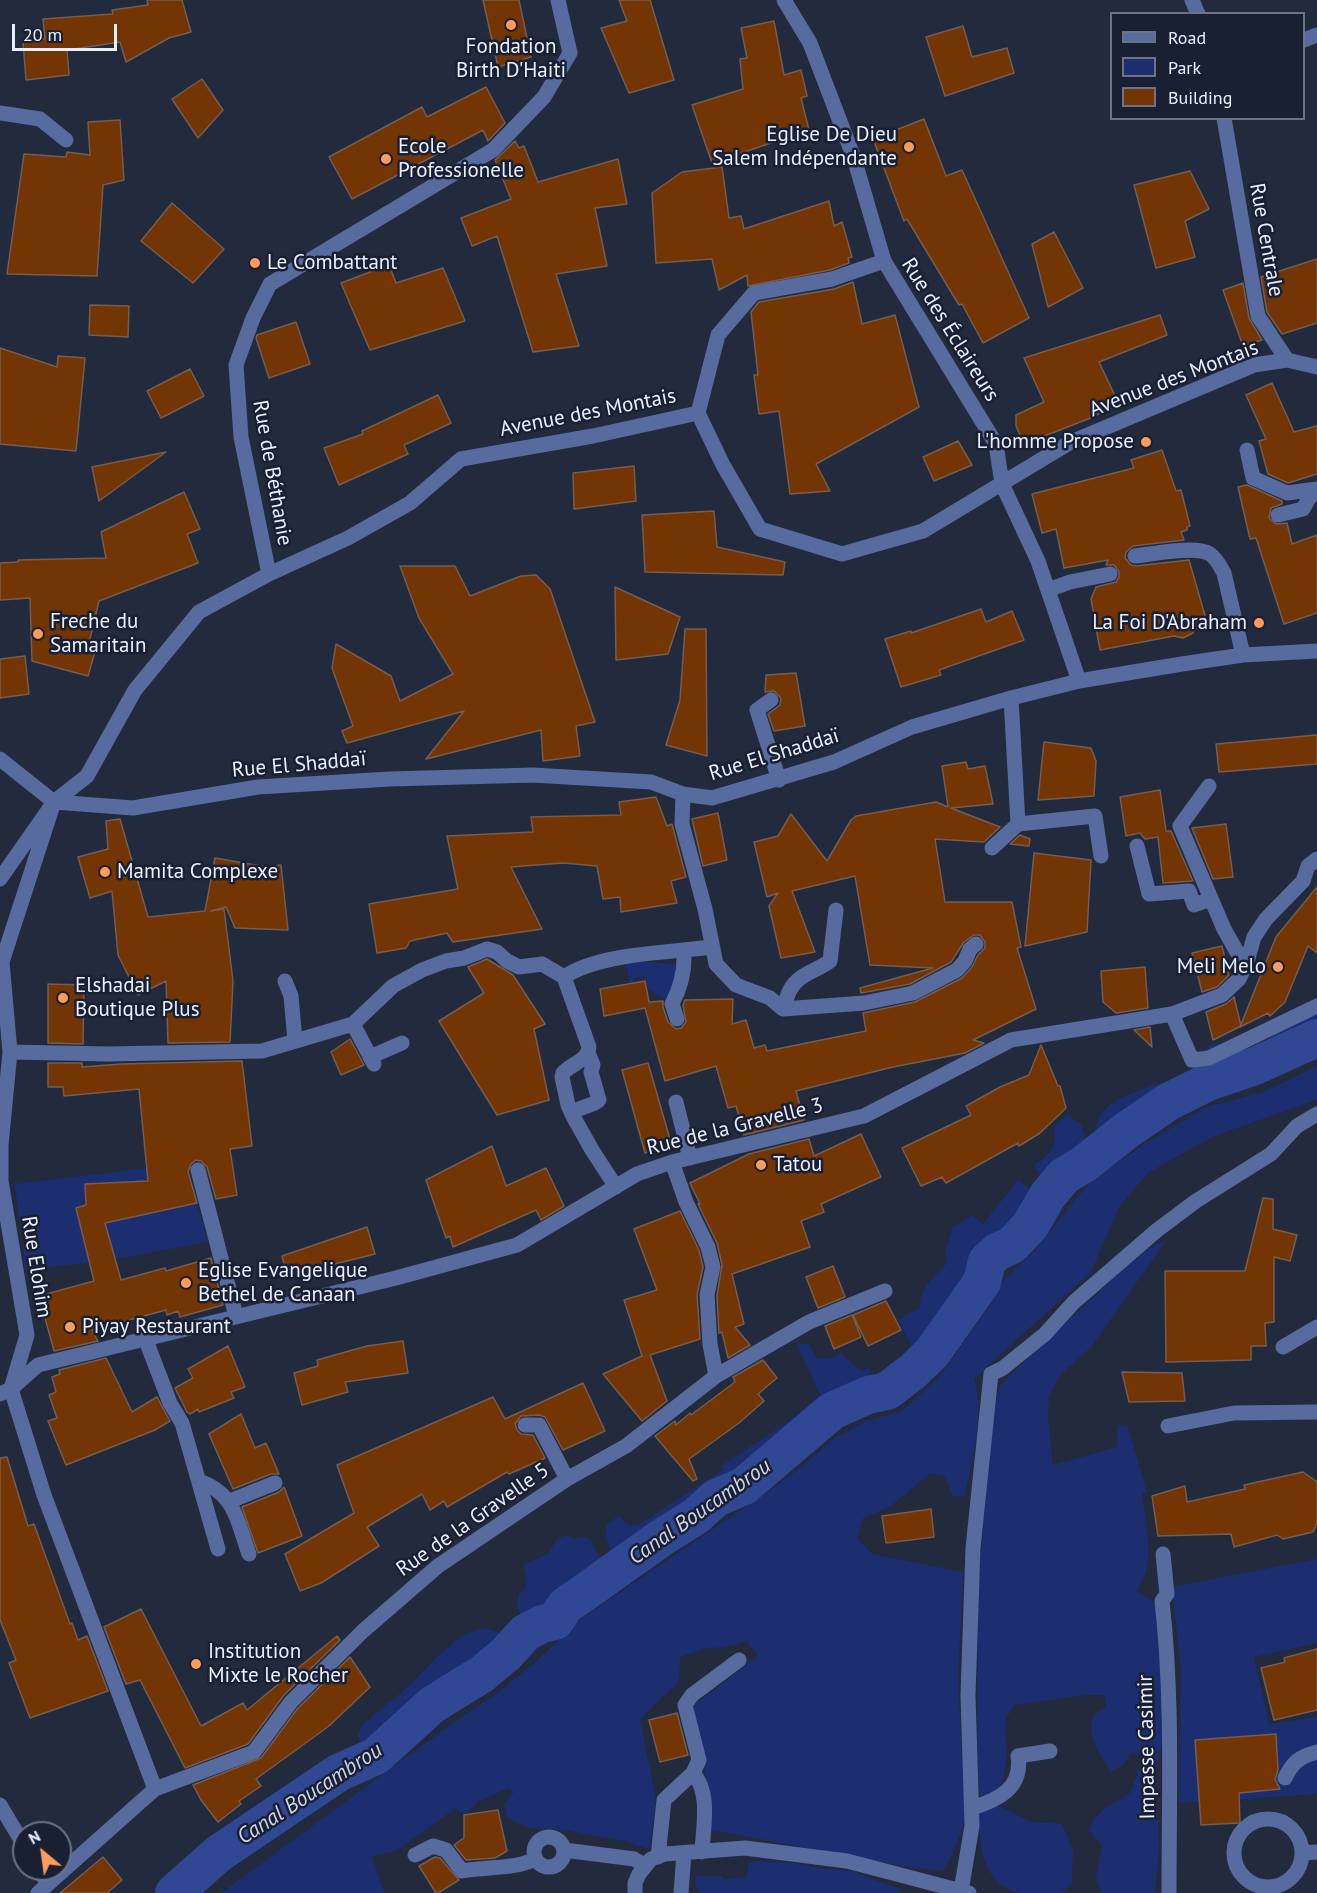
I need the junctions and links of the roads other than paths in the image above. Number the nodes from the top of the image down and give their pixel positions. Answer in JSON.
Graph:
{"nodes":[{"id":1,"x":558,"y":0,"type":"edge"},
{"id":2,"x":784,"y":0,"type":"edge"},
{"id":3,"x":0,"y":113,"type":"edge"},
{"id":4,"x":1224,"y":120,"type":"edge"},
{"id":5,"x":66,"y":140,"type":"dead end"},
{"id":6,"x":884,"y":261,"type":"junction"},
{"id":7,"x":1287,"y":360,"type":"junction"},
{"id":8,"x":1317,"y":367,"type":"edge"},
{"id":9,"x":698,"y":413,"type":"junction"},
{"id":10,"x":1247,"y":450,"type":"dead end"},
{"id":11,"x":1002,"y":484,"type":"junction"},
{"id":12,"x":1317,"y":490,"type":"edge"},
{"id":13,"x":1278,"y":515,"type":"dead end"},
{"id":14,"x":1136,"y":556,"type":"dead end"},
{"id":15,"x":269,"y":574,"type":"junction"},
{"id":16,"x":1110,"y":574,"type":"dead end"},
{"id":17,"x":1048,"y":590,"type":"junction"},
{"id":18,"x":1317,"y":651,"type":"edge"},
{"id":19,"x":1244,"y":655,"type":"junction"},
{"id":20,"x":1078,"y":681,"type":"junction"},
{"id":21,"x":1011,"y":698,"type":"junction"},
{"id":22,"x":771,"y":700,"type":"dead end"},
{"id":23,"x":0,"y":759,"type":"edge"},
{"id":24,"x":779,"y":780,"type":"junction"},
{"id":25,"x":1209,"y":786,"type":"dead end"},
{"id":26,"x":682,"y":794,"type":"junction"},
{"id":27,"x":54,"y":802,"type":"junction"},
{"id":28,"x":1018,"y":824,"type":"junction"},
{"id":29,"x":1137,"y":846,"type":"dead end"},
{"id":30,"x":992,"y":848,"type":"dead end"},
{"id":31,"x":1101,"y":856,"type":"dead end"},
{"id":32,"x":1317,"y":859,"type":"edge"},
{"id":33,"x":0,"y":879,"type":"edge"},
{"id":34,"x":1211,"y":899,"type":"junction"},
{"id":35,"x":836,"y":910,"type":"dead end"},
{"id":36,"x":976,"y":944,"type":"dead end"},
{"id":37,"x":711,"y":947,"type":"junction"},
{"id":38,"x":684,"y":951,"type":"junction"},
{"id":39,"x":1247,"y":962,"type":"junction"},
{"id":40,"x":564,"y":976,"type":"junction"},
{"id":41,"x":285,"y":981,"type":"dead end"},
{"id":42,"x":1317,"y":1006,"type":"edge"},
{"id":43,"x":783,"y":1009,"type":"junction"},
{"id":44,"x":1172,"y":1014,"type":"junction"},
{"id":45,"x":678,"y":1019,"type":"dead end"},
{"id":46,"x":353,"y":1024,"type":"junction"},
{"id":47,"x":295,"y":1041,"type":"junction"},
{"id":48,"x":402,"y":1043,"type":"dead end"},
{"id":49,"x":10,"y":1052,"type":"junction"},
{"id":50,"x":588,"y":1053,"type":"junction"},
{"id":51,"x":676,"y":1102,"type":"dead end"},
{"id":52,"x":571,"y":1112,"type":"junction"},
{"id":53,"x":1317,"y":1114,"type":"edge"},
{"id":54,"x":1,"y":1145,"type":"edge"},
{"id":55,"x":690,"y":1158,"type":"junction"},
{"id":56,"x":672,"y":1162,"type":"junction"},
{"id":57,"x":198,"y":1170,"type":"dead end"},
{"id":58,"x":616,"y":1187,"type":"junction"},
{"id":59,"x":885,"y":1291,"type":"dead end"},
{"id":60,"x":236,"y":1316,"type":"junction"},
{"id":61,"x":1317,"y":1326,"type":"edge"},
{"id":62,"x":145,"y":1338,"type":"junction"},
{"id":63,"x":1283,"y":1347,"type":"dead end"},
{"id":64,"x":716,"y":1376,"type":"junction"},
{"id":65,"x":5,"y":1391,"type":"edge"},
{"id":66,"x":1317,"y":1412,"type":"edge"},
{"id":67,"x":525,"y":1425,"type":"dead end"},
{"id":68,"x":1168,"y":1426,"type":"dead end"},
{"id":69,"x":567,"y":1479,"type":"junction"},
{"id":70,"x":199,"y":1481,"type":"junction"},
{"id":71,"x":275,"y":1483,"type":"dead end"},
{"id":72,"x":230,"y":1501,"type":"junction"},
{"id":73,"x":218,"y":1549,"type":"dead end"},
{"id":74,"x":249,"y":1554,"type":"dead end"},
{"id":75,"x":1163,"y":1554,"type":"dead end"},
{"id":76,"x":739,"y":1660,"type":"dead end"},
{"id":77,"x":1050,"y":1751,"type":"dead end"},
{"id":78,"x":1317,"y":1752,"type":"edge"},
{"id":79,"x":693,"y":1773,"type":"junction"},
{"id":80,"x":1285,"y":1778,"type":"dead end"},
{"id":81,"x":155,"y":1789,"type":"junction"},
{"id":82,"x":0,"y":1805,"type":"edge"},
{"id":83,"x":972,"y":1808,"type":"junction"},
{"id":84,"x":12,"y":1825,"type":"edge"},
{"id":85,"x":702,"y":1852,"type":"junction"},
{"id":86,"x":684,"y":1853,"type":"junction"},
{"id":87,"x":1310,"y":1853,"type":"edge"},
{"id":88,"x":415,"y":1855,"type":"dead end"},
{"id":89,"x":652,"y":1861,"type":"junction"},
{"id":90,"x":43,"y":1888,"type":"edge"},
{"id":91,"x":966,"y":1892,"type":"edge"},
{"id":92,"x":635,"y":1893,"type":"edge"},
{"id":93,"x":681,"y":1893,"type":"edge"},
{"id":94,"x":1169,"y":1893,"type":"edge"}],
"edges":[{"from":1,"to":15,"type":"street","name":"Rue de Béthanie"},
{"from":2,"to":6,"type":"street","name":"Rue des Éclaireurs"},
{"from":3,"to":5,"type":"street"},
{"from":4,"to":7,"type":"street","name":"Rue Centrale"},
{"from":6,"to":9,"type":"street"},
{"from":6,"to":11,"type":"street","name":"Rue des Éclaireurs"},
{"from":7,"to":8,"type":"street","name":"Avenue des Montais"},
{"from":7,"to":11,"type":"street","name":"Avenue des Montais"},
{"from":9,"to":11,"type":"street","name":"Avenue des Montais"},
{"from":9,"to":15,"type":"street","name":"Avenue des Montais"},
{"from":10,"to":12,"type":"street"},
{"from":11,"to":17,"type":"street","name":"Rue des Éclaireurs"},
{"from":12,"to":13,"type":"street"},
{"from":14,"to":19,"type":"street"},
{"from":15,"to":27,"type":"street","name":"Avenue des Montais"},
{"from":16,"to":17,"type":"street"},
{"from":17,"to":20,"type":"street","name":"Rue des Éclaireurs"},
{"from":18,"to":19,"type":"street","name":"Rue El Shaddaï"},
{"from":19,"to":20,"type":"street","name":"Rue El Shaddaï"},
{"from":20,"to":21,"type":"street","name":"Rue El Shaddaï"},
{"from":21,"to":24,"type":"street","name":"Rue El Shaddaï"},
{"from":21,"to":28,"type":"street"},
{"from":22,"to":24,"type":"street"},
{"from":23,"to":27,"type":"street"},
{"from":24,"to":26,"type":"street","name":"Rue El Shaddaï"},
{"from":25,"to":34,"type":"street"},
{"from":26,"to":27,"type":"street","name":"Rue El Shaddaï"},
{"from":26,"to":37,"type":"street"},
{"from":27,"to":33,"type":"street","name":"Avenue des Montais"},
{"from":27,"to":49,"type":"street","name":"Rue Elohim"},
{"from":28,"to":30,"type":"street"},
{"from":28,"to":31,"type":"street"},
{"from":29,"to":34,"type":"street"},
{"from":32,"to":39,"type":"street","name":"Rue de la Gravelle 3"},
{"from":34,"to":39,"type":"street"},
{"from":35,"to":43,"type":"street"},
{"from":36,"to":43,"type":"street"},
{"from":37,"to":38,"type":"street"},
{"from":37,"to":43,"type":"street"},
{"from":38,"to":40,"type":"street"},
{"from":38,"to":45,"type":"street"},
{"from":39,"to":44,"type":"street","name":"Rue de la Gravelle 3"},
{"from":40,"to":46,"type":"street"},
{"from":40,"to":50,"type":"street"},
{"from":41,"to":47,"type":"street"},
{"from":42,"to":44,"type":"street"},
{"from":44,"to":55,"type":"street","name":"Rue de la Gravelle 3"},
{"from":46,"to":47,"type":"street"},
{"from":46,"to":48,"type":"street"},
{"from":47,"to":49,"type":"street"},
{"from":49,"to":54,"type":"street","name":"Rue Elohim"},
{"from":50,"to":52,"type":"street"},
{"from":50,"to":52,"type":"street"},
{"from":51,"to":55,"type":"street"},
{"from":52,"to":58,"type":"street"},
{"from":53,"to":83,"type":"street"},
{"from":54,"to":65,"type":"street","name":"Rue Elohim"},
{"from":55,"to":56,"type":"street","name":"Rue de la Gravelle 3"},
{"from":56,"to":58,"type":"street","name":"Rue de la Gravelle 3"},
{"from":56,"to":64,"type":"street"},
{"from":57,"to":60,"type":"street"},
{"from":58,"to":60,"type":"street","name":"Rue de la Gravelle 3"},
{"from":59,"to":64,"type":"street","name":"Rue de la Gravelle 5"},
{"from":60,"to":62,"type":"street","name":"Rue de la Gravelle 3"},
{"from":61,"to":63,"type":"street"},
{"from":62,"to":65,"type":"street","name":"Rue de la Gravelle 3"},
{"from":62,"to":70,"type":"street"},
{"from":64,"to":69,"type":"street","name":"Rue de la Gravelle 5"},
{"from":65,"to":81,"type":"street"},
{"from":66,"to":68,"type":"street"},
{"from":67,"to":69,"type":"street"},
{"from":69,"to":81,"type":"street","name":"Rue de la Gravelle 5"},
{"from":70,"to":72,"type":"street"},
{"from":70,"to":73,"type":"street"},
{"from":71,"to":72,"type":"street"},
{"from":72,"to":74,"type":"street"},
{"from":75,"to":94,"type":"street","name":"Impasse Casimir"},
{"from":76,"to":79,"type":"street"},
{"from":77,"to":83,"type":"street"},
{"from":78,"to":80,"type":"street"},
{"from":79,"to":85,"type":"street"},
{"from":79,"to":89,"type":"street"},
{"from":81,"to":90,"type":"street","name":"Rue de la Gravelle 5"},
{"from":82,"to":84,"type":"street"},
{"from":83,"to":91,"type":"street"},
{"from":85,"to":86,"type":"street"},
{"from":85,"to":91,"type":"street"},
{"from":86,"to":89,"type":"street"},
{"from":86,"to":93,"type":"street"},
{"from":87,"to":87,"type":"street"},
{"from":88,"to":89,"type":"street"},
{"from":89,"to":92,"type":"street"}]}
